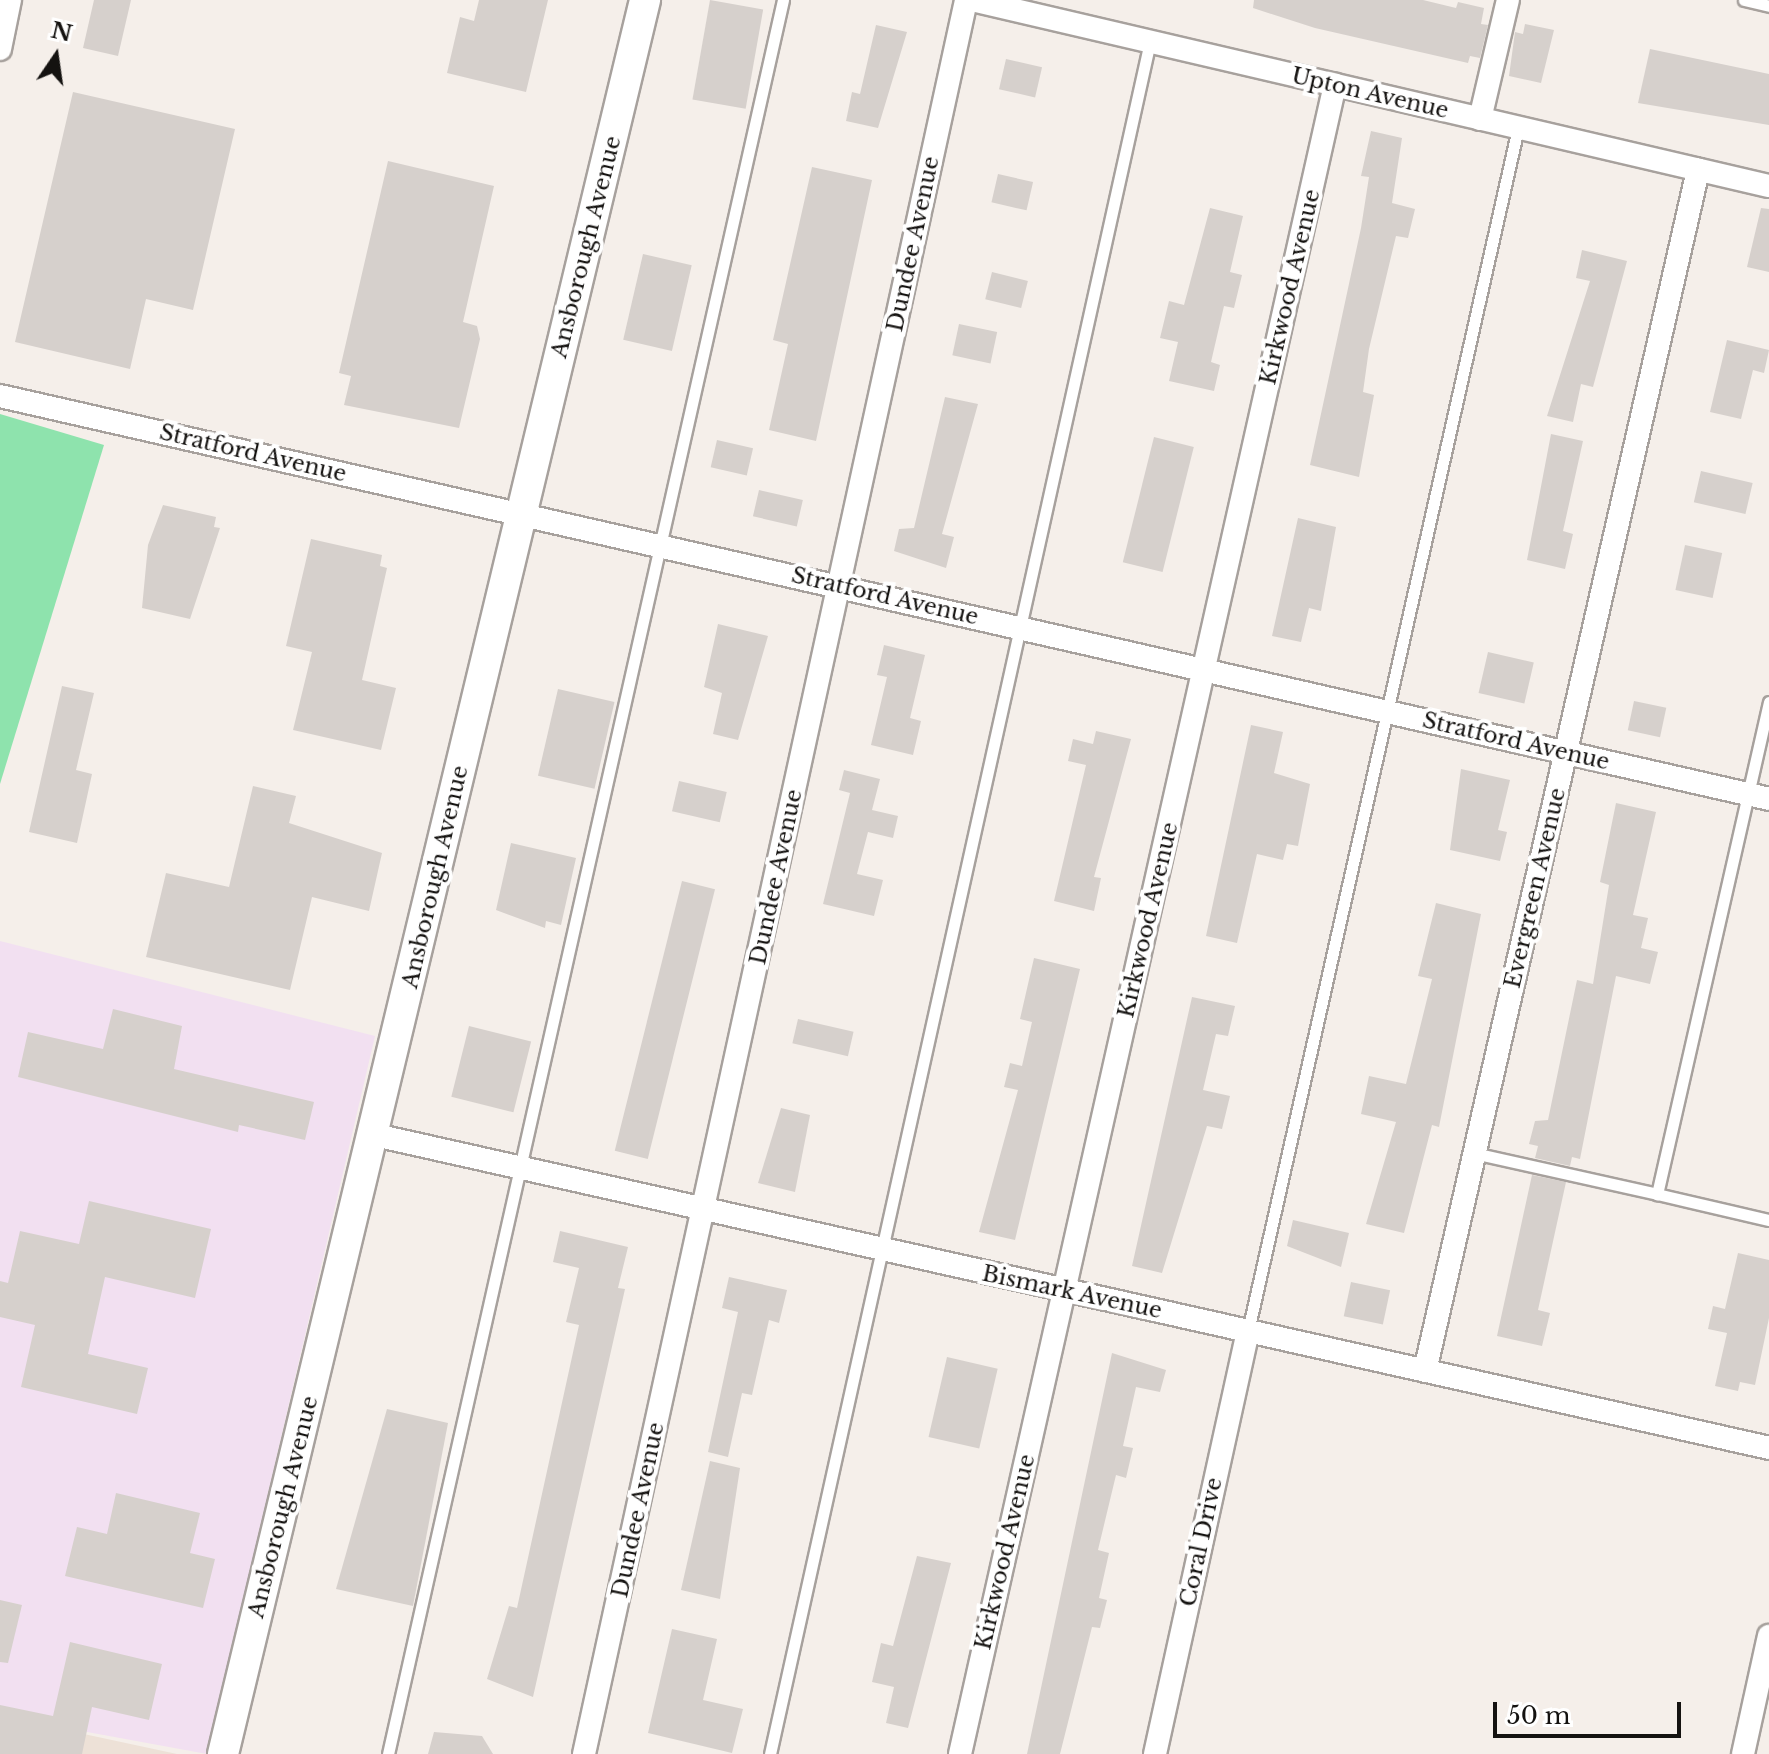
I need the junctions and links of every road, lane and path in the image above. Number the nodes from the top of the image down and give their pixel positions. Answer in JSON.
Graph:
{"nodes":[{"id":1,"x":10,"y":0,"type":"edge"},
{"id":2,"x":645,"y":0,"type":"edge"},
{"id":3,"x":783,"y":0,"type":"edge"},
{"id":4,"x":969,"y":0,"type":"edge"},
{"id":5,"x":1508,"y":0,"type":"edge"},
{"id":6,"x":1744,"y":0,"type":"edge"},
{"id":7,"x":1769,"y":6,"type":"edge"},
{"id":8,"x":1150,"y":42,"type":"junction"},
{"id":9,"x":0,"y":49,"type":"edge"},
{"id":10,"x":1335,"y":85,"type":"junction"},
{"id":11,"x":1480,"y":119,"type":"junction"},
{"id":12,"x":1518,"y":128,"type":"junction"},
{"id":13,"x":1698,"y":170,"type":"junction"},
{"id":14,"x":1769,"y":186,"type":"edge"},
{"id":15,"x":0,"y":396,"type":"edge"},
{"id":16,"x":521,"y":513,"type":"junction"},
{"id":17,"x":666,"y":546,"type":"junction"},
{"id":18,"x":839,"y":586,"type":"junction"},
{"id":19,"x":1024,"y":628,"type":"junction"},
{"id":20,"x":1204,"y":669,"type":"junction"},
{"id":21,"x":1769,"y":702,"type":"edge"},
{"id":22,"x":1385,"y":711,"type":"junction"},
{"id":23,"x":1566,"y":752,"type":"junction"},
{"id":24,"x":1759,"y":797,"type":"edge"},
{"id":25,"x":375,"y":1135,"type":"junction"},
{"id":26,"x":1474,"y":1153,"type":"junction"},
{"id":27,"x":523,"y":1170,"type":"junction"},
{"id":28,"x":1657,"y":1194,"type":"junction"},
{"id":29,"x":703,"y":1211,"type":"junction"},
{"id":30,"x":1769,"y":1220,"type":"edge"},
{"id":31,"x":883,"y":1250,"type":"junction"},
{"id":32,"x":1064,"y":1290,"type":"junction"},
{"id":33,"x":1248,"y":1331,"type":"junction"},
{"id":34,"x":1425,"y":1371,"type":"junction"},
{"id":35,"x":1769,"y":1448,"type":"edge"},
{"id":36,"x":1769,"y":1636,"type":"edge"},
{"id":37,"x":223,"y":1754,"type":"edge"},
{"id":38,"x":388,"y":1754,"type":"edge"},
{"id":39,"x":584,"y":1754,"type":"edge"},
{"id":40,"x":770,"y":1754,"type":"edge"},
{"id":41,"x":960,"y":1754,"type":"edge"},
{"id":42,"x":1155,"y":1754,"type":"edge"},
{"id":43,"x":1743,"y":1754,"type":"edge"}],
"edges":[{"from":1,"to":9,"type":"street"},
{"from":2,"to":16,"type":"main road","name":"Ansborough Avenue"},
{"from":3,"to":17,"type":"lane"},
{"from":4,"to":8,"type":"street","name":"Upton Avenue"},
{"from":4,"to":18,"type":"street","name":"Dundee Avenue"},
{"from":5,"to":11,"type":"street"},
{"from":6,"to":7,"type":"lane"},
{"from":8,"to":10,"type":"street","name":"Upton Avenue"},
{"from":8,"to":19,"type":"lane"},
{"from":10,"to":11,"type":"street","name":"Upton Avenue"},
{"from":10,"to":20,"type":"street","name":"Kirkwood Avenue"},
{"from":11,"to":12,"type":"street","name":"Upton Avenue"},
{"from":12,"to":13,"type":"street","name":"Upton Avenue"},
{"from":12,"to":22,"type":"lane"},
{"from":13,"to":14,"type":"street","name":"Upton Avenue"},
{"from":13,"to":23,"type":"street","name":"Evergreen Avenue"},
{"from":15,"to":16,"type":"street","name":"Stratford Avenue"},
{"from":16,"to":17,"type":"street","name":"Stratford Avenue"},
{"from":16,"to":25,"type":"main road","name":"Ansborough Avenue"},
{"from":17,"to":18,"type":"street","name":"Stratford Avenue"},
{"from":17,"to":27,"type":"lane"},
{"from":18,"to":19,"type":"street","name":"Stratford Avenue"},
{"from":18,"to":29,"type":"street","name":"Dundee Avenue"},
{"from":19,"to":20,"type":"street","name":"Stratford Avenue"},
{"from":19,"to":31,"type":"lane"},
{"from":20,"to":22,"type":"street","name":"Stratford Avenue"},
{"from":20,"to":32,"type":"street","name":"Kirkwood Avenue"},
{"from":21,"to":24,"type":"lane"},
{"from":22,"to":23,"type":"street","name":"Stratford Avenue"},
{"from":22,"to":33,"type":"lane"},
{"from":23,"to":24,"type":"street","name":"Stratford Avenue"},
{"from":23,"to":26,"type":"street","name":"Evergreen Avenue"},
{"from":24,"to":28,"type":"lane"},
{"from":25,"to":27,"type":"street","name":"Bismark Avenue"},
{"from":25,"to":37,"type":"main road","name":"Ansborough Avenue"},
{"from":26,"to":28,"type":"lane"},
{"from":26,"to":34,"type":"street","name":"Evergreen Avenue"},
{"from":27,"to":29,"type":"street","name":"Bismark Avenue"},
{"from":27,"to":38,"type":"lane"},
{"from":28,"to":30,"type":"lane"},
{"from":29,"to":31,"type":"street","name":"Bismark Avenue"},
{"from":29,"to":39,"type":"street","name":"Dundee Avenue"},
{"from":31,"to":32,"type":"street","name":"Bismark Avenue"},
{"from":31,"to":40,"type":"lane"},
{"from":32,"to":33,"type":"street","name":"Bismark Avenue"},
{"from":32,"to":41,"type":"street","name":"Kirkwood Avenue"},
{"from":33,"to":34,"type":"street","name":"Bismark Avenue"},
{"from":33,"to":42,"type":"street","name":"Coral Drive"},
{"from":34,"to":35,"type":"street","name":"Bismark Avenue"},
{"from":36,"to":43,"type":"street"}]}
